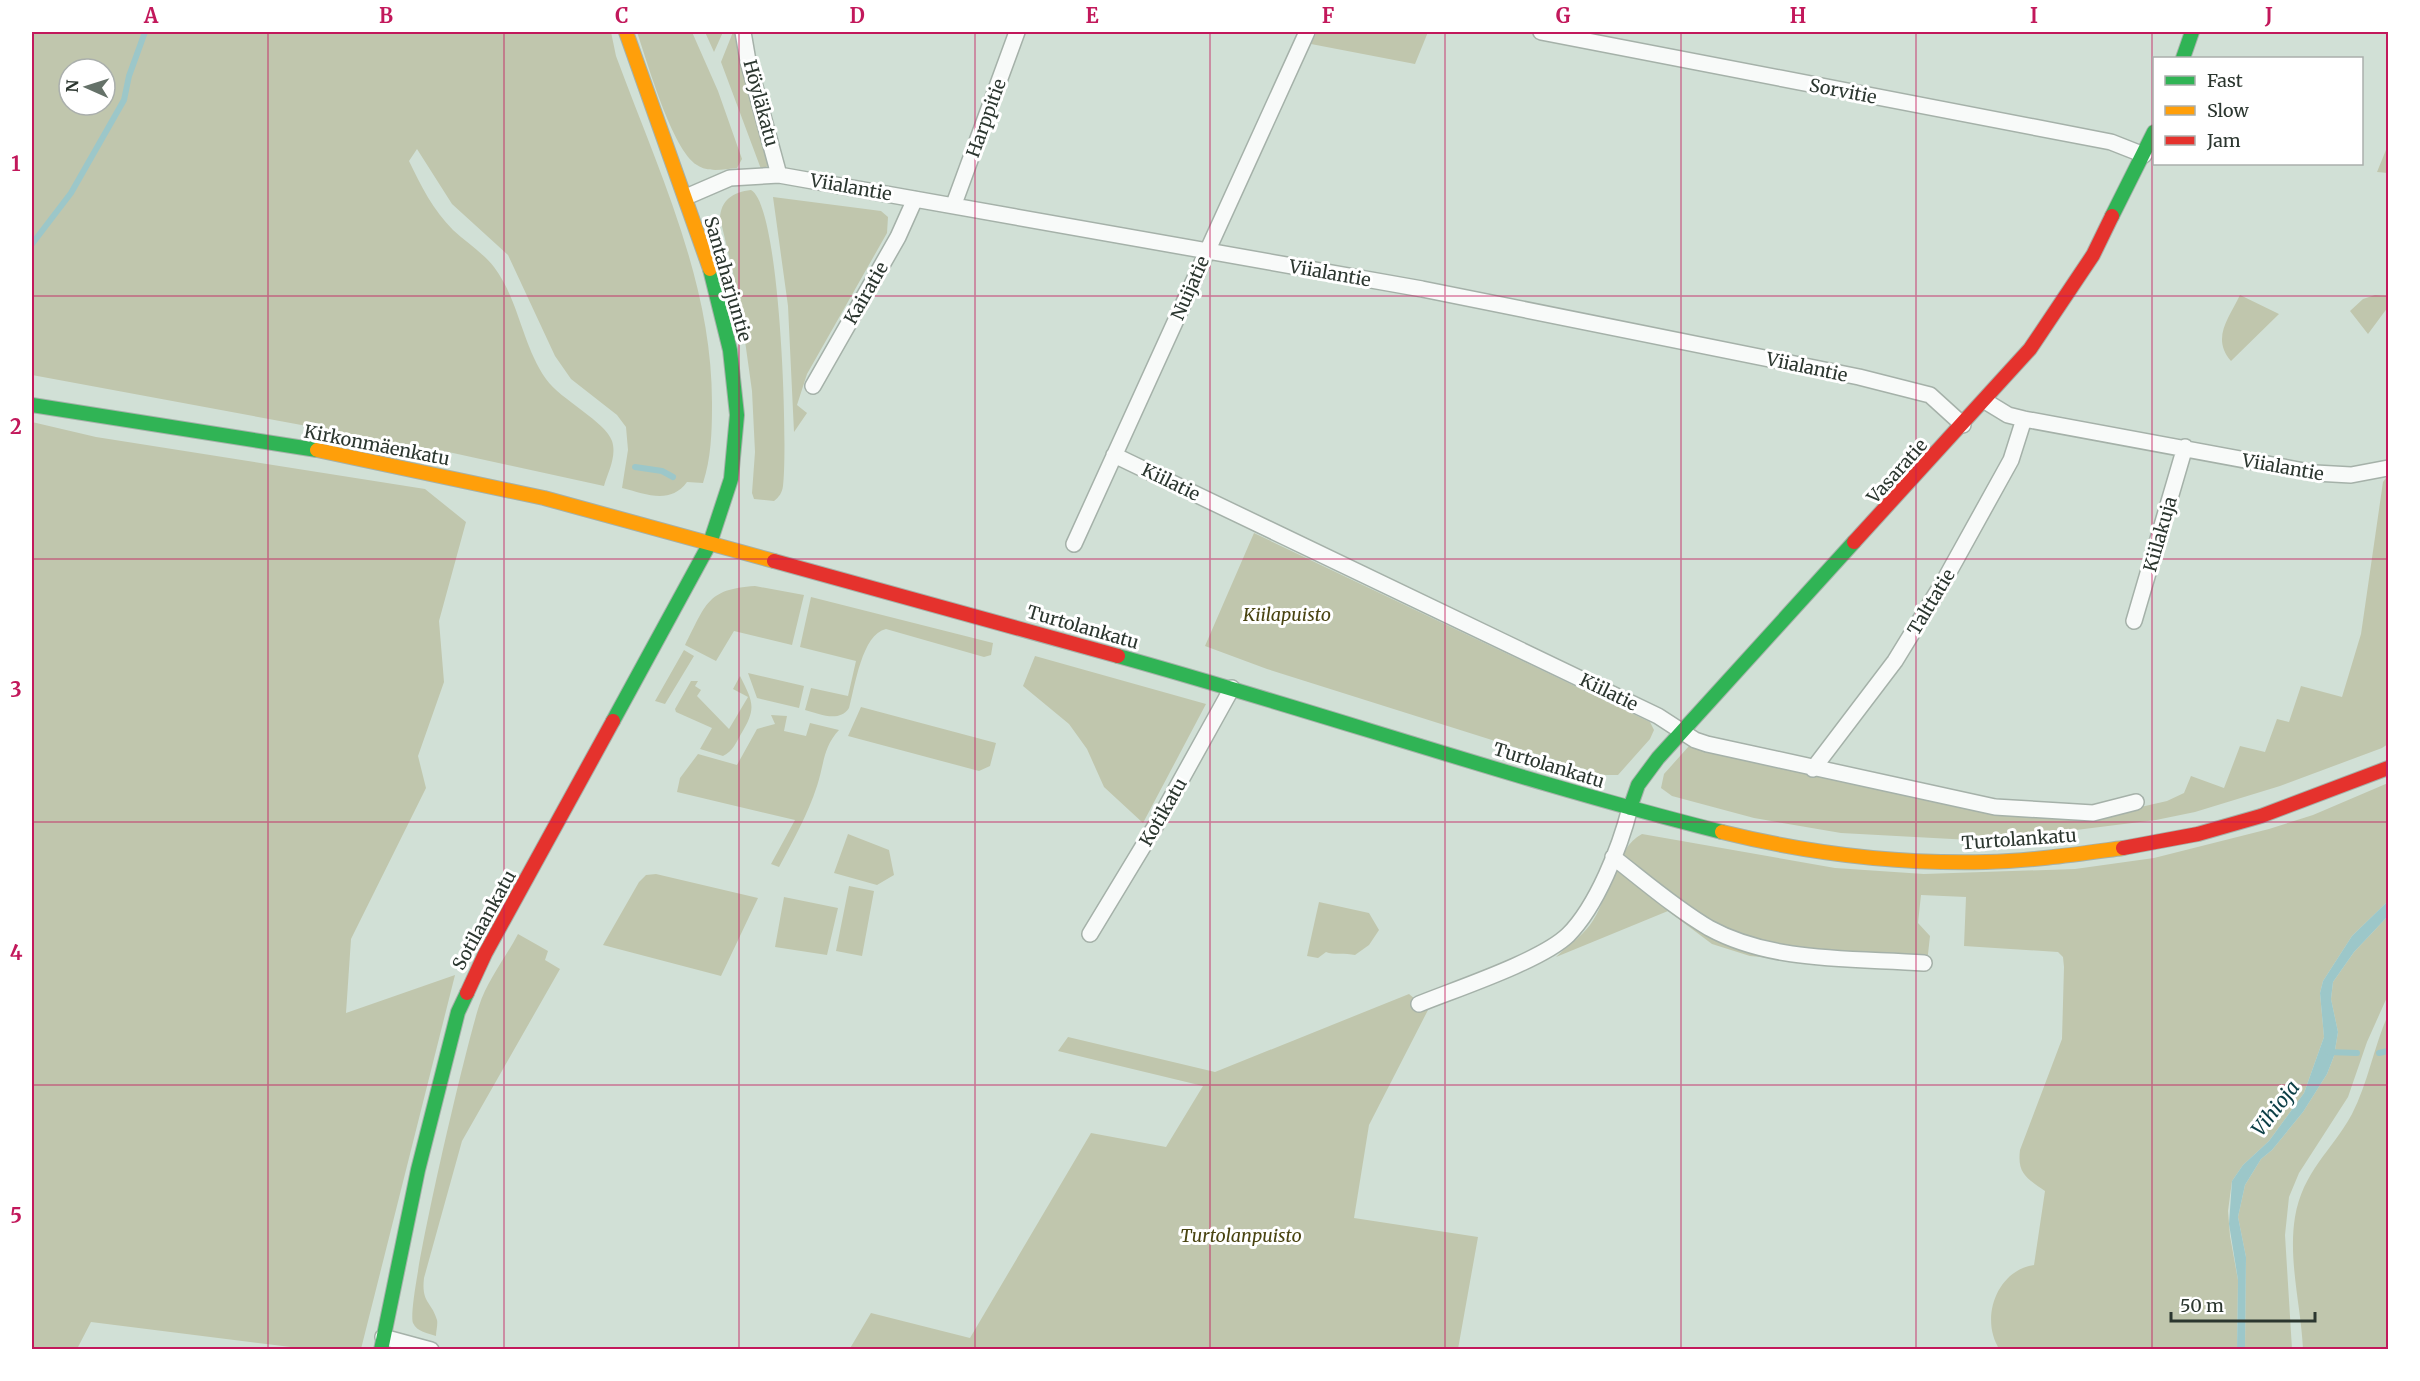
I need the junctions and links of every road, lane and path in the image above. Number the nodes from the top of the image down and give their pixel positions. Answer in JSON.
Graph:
{"nodes":[{"id":1,"x":626,"y":32,"type":"edge"},
{"id":2,"x":743,"y":32,"type":"edge"},
{"id":3,"x":1017,"y":32,"type":"edge"},
{"id":4,"x":1307,"y":32,"type":"edge"},
{"id":5,"x":1541,"y":32,"type":"edge"},
{"id":6,"x":2192,"y":32,"type":"edge"},
{"id":7,"x":2183,"y":57,"type":"edge"},
{"id":8,"x":2153,"y":135,"type":"edge"},
{"id":9,"x":2145,"y":155,"type":"junction"},
{"id":10,"x":778,"y":175,"type":"junction"},
{"id":11,"x":686,"y":197,"type":"junction"},
{"id":12,"x":915,"y":199,"type":"junction"},
{"id":13,"x":954,"y":204,"type":"junction"},
{"id":14,"x":1207,"y":250,"type":"junction"},
{"id":15,"x":813,"y":386,"type":"dead end"},
{"id":16,"x":1985,"y":401,"type":"junction"},
{"id":17,"x":32,"y":405,"type":"edge"},
{"id":18,"x":2024,"y":419,"type":"junction"},
{"id":19,"x":1963,"y":425,"type":"junction"},
{"id":20,"x":2185,"y":447,"type":"junction"},
{"id":21,"x":1114,"y":456,"type":"junction"},
{"id":22,"x":2388,"y":468,"type":"edge"},
{"id":23,"x":710,"y":543,"type":"junction"},
{"id":24,"x":1074,"y":544,"type":"dead end"},
{"id":25,"x":2134,"y":621,"type":"dead end"},
{"id":26,"x":1232,"y":688,"type":"junction"},
{"id":27,"x":1682,"y":731,"type":"junction"},
{"id":28,"x":2388,"y":768,"type":"edge"},
{"id":29,"x":1813,"y":770,"type":"junction"},
{"id":30,"x":2136,"y":802,"type":"dead end"},
{"id":31,"x":1630,"y":808,"type":"junction"},
{"id":32,"x":1613,"y":857,"type":"junction"},
{"id":33,"x":1090,"y":934,"type":"dead end"},
{"id":34,"x":1924,"y":963,"type":"dead end"},
{"id":35,"x":1419,"y":1004,"type":"dead end"},
{"id":36,"x":382,"y":1343,"type":"edge"},
{"id":37,"x":431,"y":1350,"type":"edge"}],
"edges":[{"from":1,"to":11,"type":"main road","name":"Santaharjuntie"},
{"from":2,"to":10,"type":"street","name":"Höyläkatu"},
{"from":3,"to":13,"type":"street","name":"Harppitie"},
{"from":4,"to":14,"type":"street","name":"Nuijatie"},
{"from":5,"to":9,"type":"street","name":"Sorvitie"},
{"from":6,"to":7,"type":"main road"},
{"from":8,"to":9,"type":"main road","name":"Vasaratie"},
{"from":9,"to":16,"type":"main road","name":"Vasaratie"},
{"from":10,"to":11,"type":"street","name":"Viialantie"},
{"from":10,"to":12,"type":"street","name":"Viialantie"},
{"from":11,"to":23,"type":"main road","name":"Santaharjuntie"},
{"from":12,"to":13,"type":"street","name":"Viialantie"},
{"from":12,"to":15,"type":"street","name":"Kairatie"},
{"from":13,"to":14,"type":"street","name":"Viialantie"},
{"from":14,"to":19,"type":"street","name":"Viialantie"},
{"from":14,"to":21,"type":"street","name":"Nuijatie"},
{"from":16,"to":18,"type":"street","name":"Viialantie"},
{"from":16,"to":19,"type":"main road","name":"Vasaratie"},
{"from":17,"to":23,"type":"main road","name":"Kirkonmäenkatu"},
{"from":18,"to":20,"type":"street","name":"Viialantie"},
{"from":18,"to":29,"type":"street","name":"Talttatie"},
{"from":19,"to":27,"type":"main road","name":"Vasaratie"},
{"from":20,"to":22,"type":"street","name":"Viialantie"},
{"from":20,"to":25,"type":"street","name":"Kiilakuja"},
{"from":21,"to":24,"type":"street","name":"Nuijatie"},
{"from":21,"to":27,"type":"street","name":"Kiilatie"},
{"from":23,"to":26,"type":"main road","name":"Turtolankatu"},
{"from":23,"to":36,"type":"main road","name":"Sotilaankatu"},
{"from":26,"to":31,"type":"main road","name":"Turtolankatu"},
{"from":26,"to":33,"type":"street","name":"Kotikatu"},
{"from":27,"to":29,"type":"street","name":"Kiilatie"},
{"from":27,"to":31,"type":"main road","name":"Vasaratie"},
{"from":28,"to":31,"type":"main road","name":"Turtolankatu"},
{"from":29,"to":30,"type":"street","name":"Kiilatie"},
{"from":31,"to":32,"type":"street"},
{"from":32,"to":34,"type":"street"},
{"from":32,"to":35,"type":"street"},
{"from":36,"to":37,"type":"street"}]}
